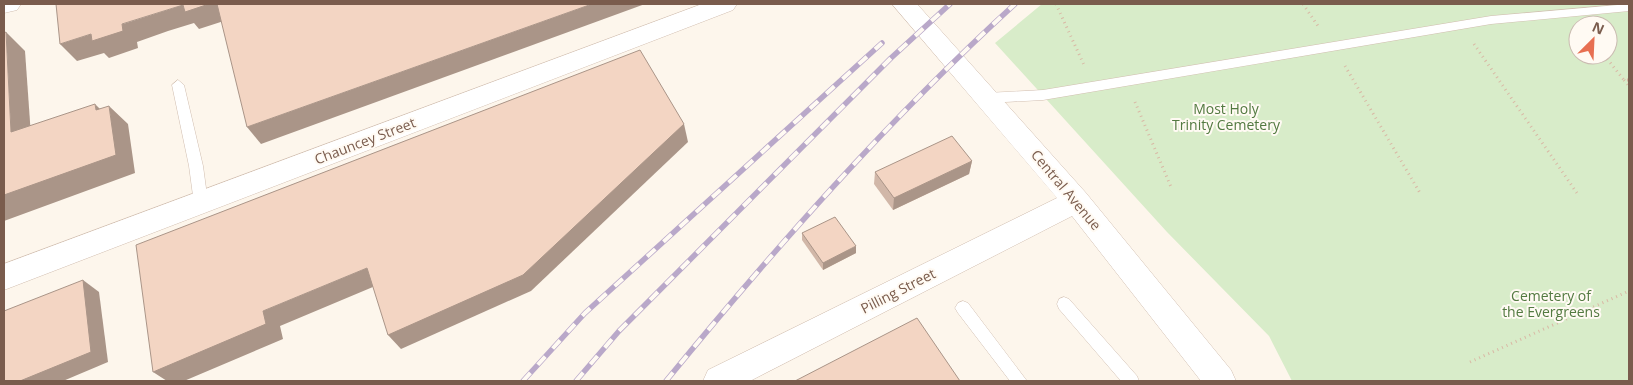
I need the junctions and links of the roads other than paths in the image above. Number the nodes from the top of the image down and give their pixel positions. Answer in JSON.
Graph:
{"nodes":[{"id":1,"x":9,"y":4,"type":"edge"},
{"id":2,"x":725,"y":4,"type":"edge"},
{"id":3,"x":904,"y":4,"type":"edge"},
{"id":4,"x":4,"y":5,"type":"edge"},
{"id":5,"x":1629,"y":7,"type":"edge"},
{"id":6,"x":178,"y":85,"type":"dead end"},
{"id":7,"x":988,"y":98,"type":"junction"},
{"id":8,"x":1076,"y":202,"type":"junction"},
{"id":9,"x":201,"y":203,"type":"junction"},
{"id":10,"x":4,"y":278,"type":"edge"},
{"id":11,"x":1064,"y":304,"type":"dead end"},
{"id":12,"x":963,"y":308,"type":"dead end"},
{"id":13,"x":719,"y":381,"type":"edge"},
{"id":14,"x":1019,"y":381,"type":"edge"},
{"id":15,"x":1131,"y":381,"type":"edge"},
{"id":16,"x":1220,"y":381,"type":"edge"}],
"edges":[{"from":1,"to":4,"type":"street"},
{"from":2,"to":9,"type":"street","name":"Chauncey Street"},
{"from":3,"to":7,"type":"street","name":"Central Avenue"},
{"from":5,"to":7,"type":"lane"},
{"from":6,"to":9,"type":"lane"},
{"from":7,"to":8,"type":"street","name":"Central Avenue"},
{"from":8,"to":13,"type":"street","name":"Pilling Street"},
{"from":8,"to":16,"type":"street","name":"Central Avenue"},
{"from":9,"to":10,"type":"street","name":"Chauncey Street"},
{"from":11,"to":15,"type":"lane"},
{"from":12,"to":14,"type":"lane"}]}
